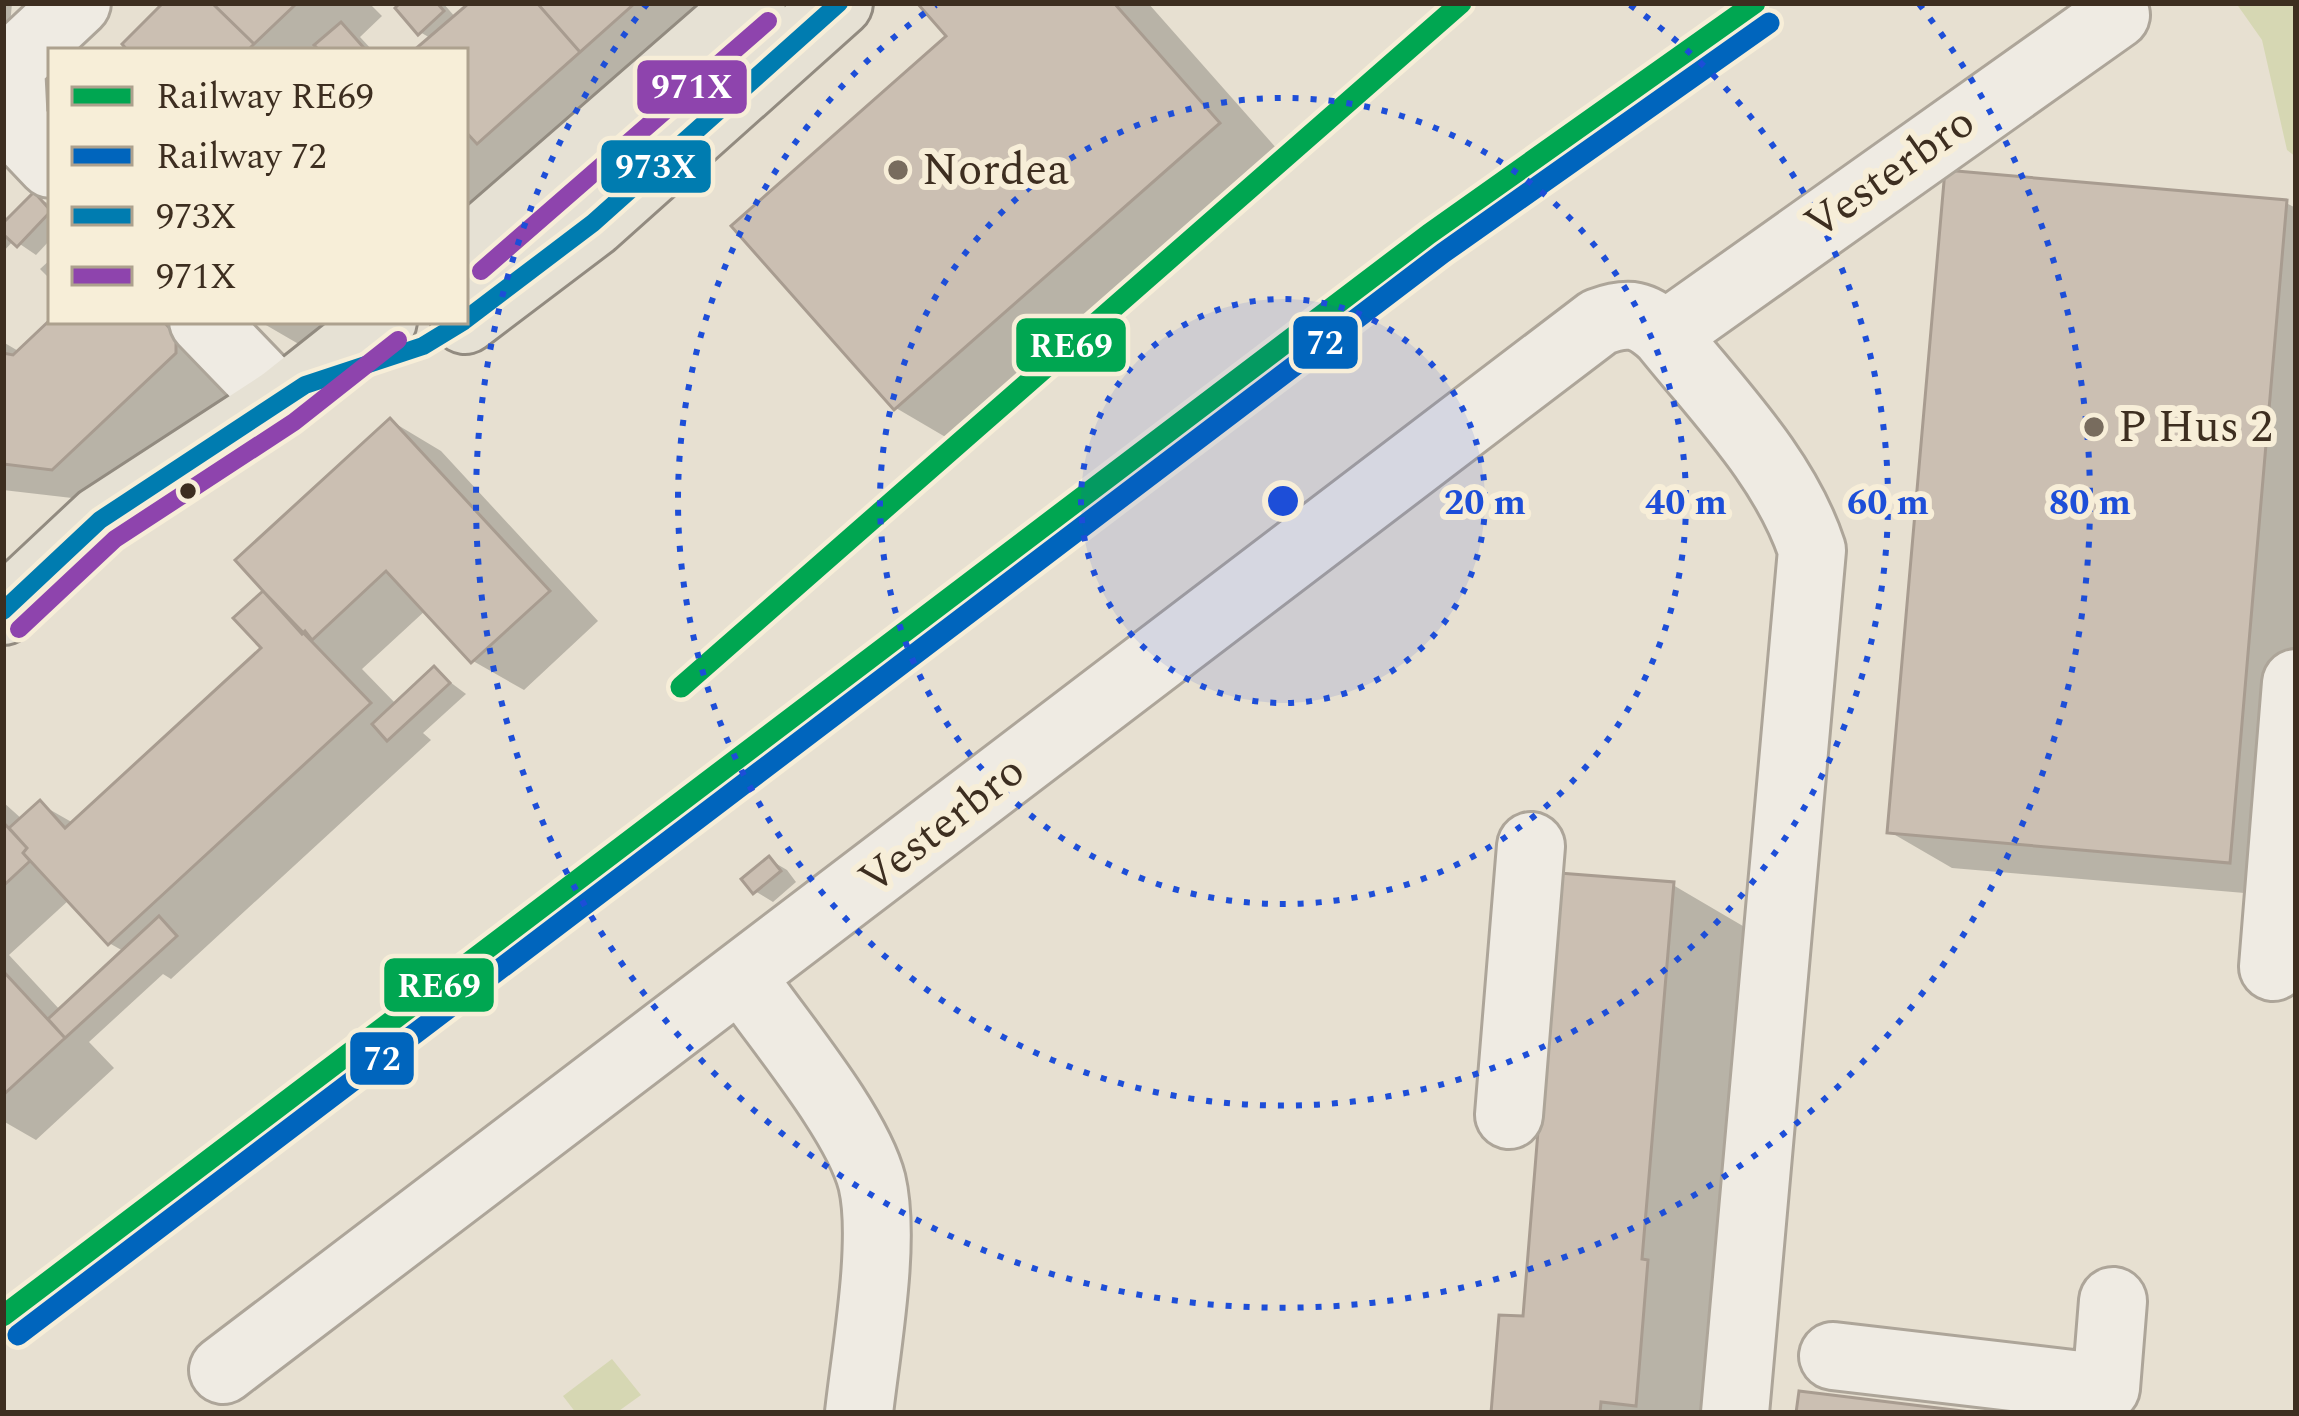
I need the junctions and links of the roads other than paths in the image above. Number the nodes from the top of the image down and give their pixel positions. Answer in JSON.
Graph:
{"nodes":[{"id":1,"x":77,"y":3,"type":"edge"},
{"id":2,"x":752,"y":3,"type":"edge"},
{"id":3,"x":838,"y":3,"type":"edge"},
{"id":4,"x":2116,"y":15,"type":"dead end"},
{"id":5,"x":7,"y":64,"type":"edge"},
{"id":6,"x":48,"y":161,"type":"edge"},
{"id":7,"x":468,"y":251,"type":"edge"},
{"id":8,"x":468,"y":318,"type":"edge"},
{"id":9,"x":207,"y":324,"type":"edge"},
{"id":10,"x":379,"y":324,"type":"edge"},
{"id":11,"x":459,"y":324,"type":"edge"},
{"id":12,"x":1665,"y":335,"type":"junction"},
{"id":13,"x":293,"y":394,"type":"junction"},
{"id":14,"x":3,"y":611,"type":"edge"},
{"id":15,"x":2296,"y":683,"type":"edge"},
{"id":16,"x":1531,"y":846,"type":"dead end"},
{"id":17,"x":2272,"y":967,"type":"dead end"},
{"id":18,"x":742,"y":979,"type":"junction"},
{"id":19,"x":1509,"y":1115,"type":"dead end"},
{"id":20,"x":2113,"y":1301,"type":"dead end"},
{"id":21,"x":1833,"y":1356,"type":"dead end"},
{"id":22,"x":223,"y":1370,"type":"dead end"},
{"id":23,"x":859,"y":1413,"type":"edge"},
{"id":24,"x":1735,"y":1413,"type":"edge"}],
"edges":[{"from":1,"to":5,"type":"street"},
{"from":2,"to":7,"type":"main road"},
{"from":3,"to":8,"type":"main road"},
{"from":4,"to":12,"type":"street","name":"Vesterbro"},
{"from":5,"to":6,"type":"street"},
{"from":9,"to":13,"type":"street"},
{"from":10,"to":13,"type":"main road"},
{"from":11,"to":13,"type":"main road"},
{"from":12,"to":18,"type":"street","name":"Vesterbro"},
{"from":12,"to":24,"type":"street"},
{"from":13,"to":14,"type":"main road"},
{"from":15,"to":17,"type":"street"},
{"from":16,"to":19,"type":"street"},
{"from":18,"to":22,"type":"street","name":"Vesterbro"},
{"from":18,"to":23,"type":"street"},
{"from":20,"to":21,"type":"street"}]}
